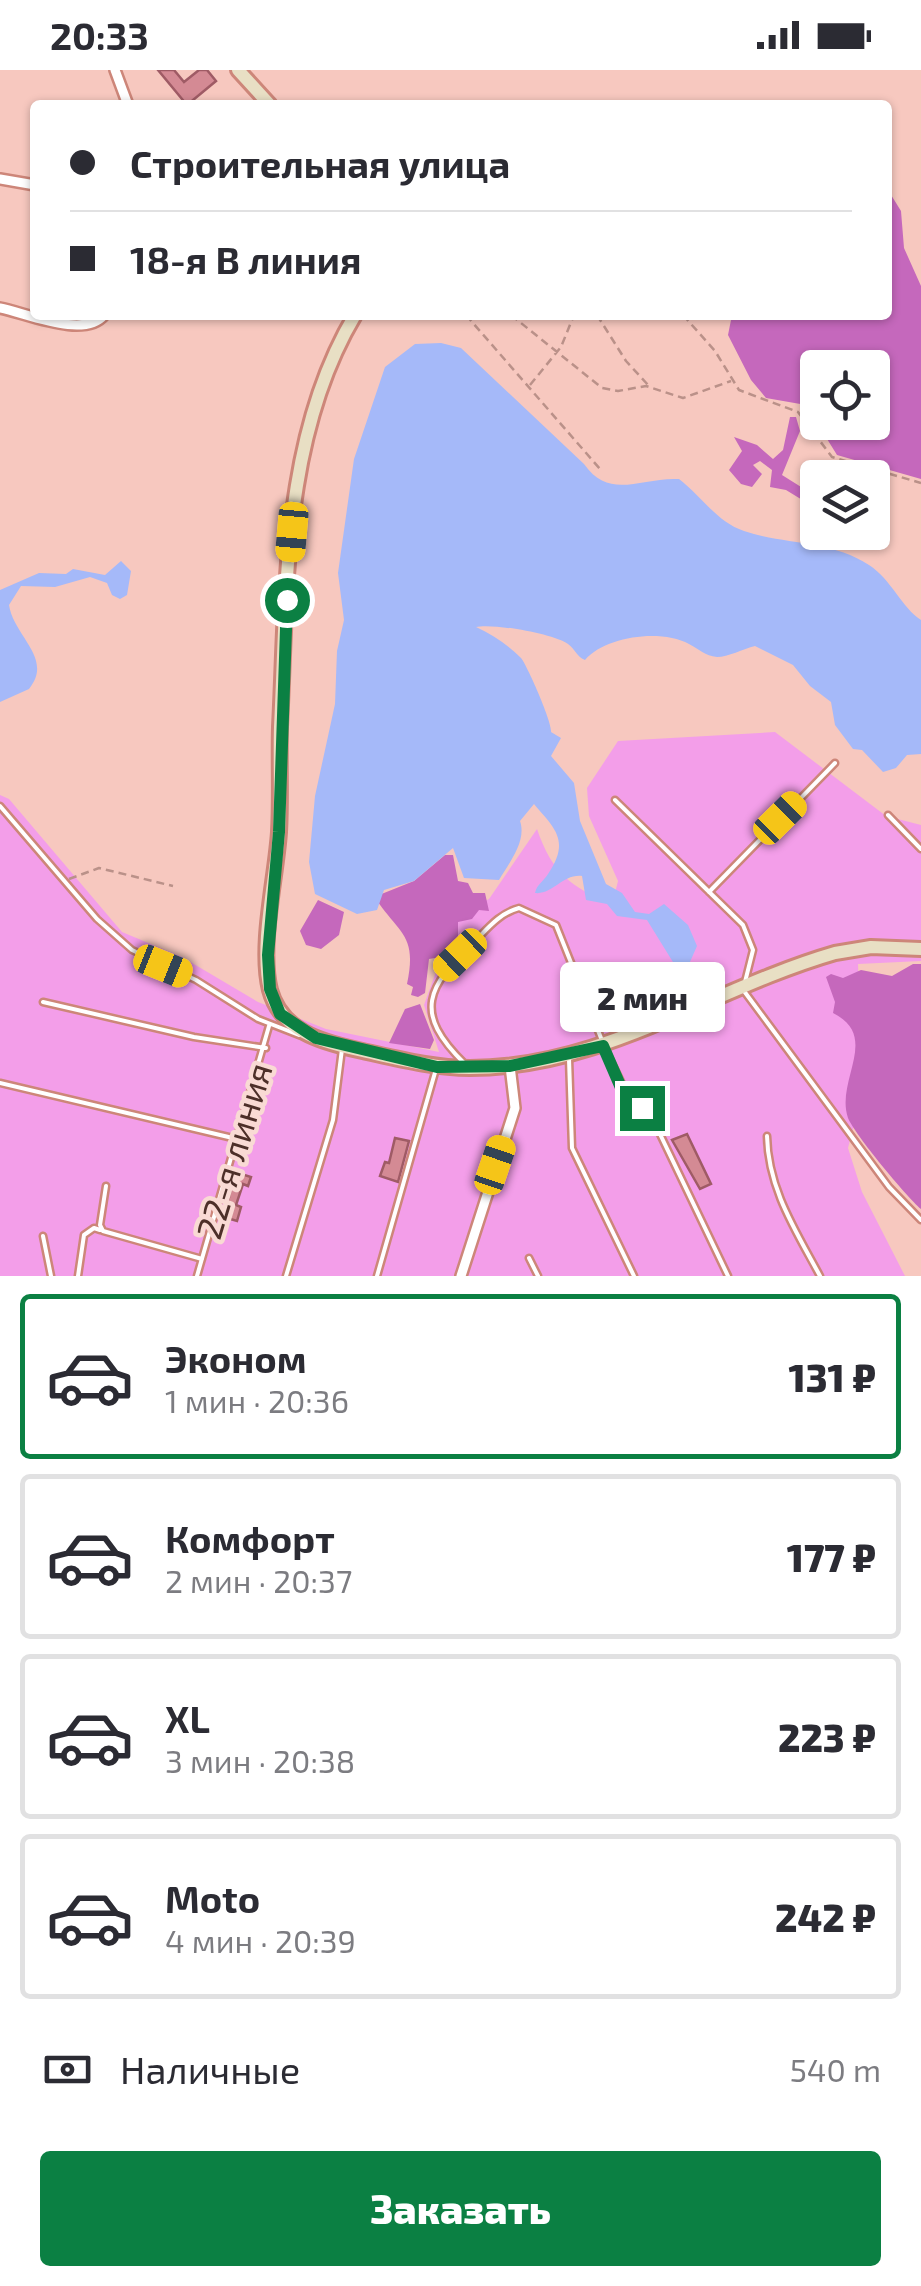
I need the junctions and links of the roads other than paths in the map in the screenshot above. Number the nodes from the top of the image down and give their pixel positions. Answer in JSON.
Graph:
{"nodes":[{"id":1,"x":115,"y":70,"type":"edge"},
{"id":2,"x":238,"y":70,"type":"edge"},
{"id":3,"x":126,"y":100,"type":"edge"},
{"id":4,"x":265,"y":100,"type":"edge"},
{"id":5,"x":0,"y":179,"type":"edge"},
{"id":6,"x":30,"y":184,"type":"edge"},
{"id":7,"x":0,"y":308,"type":"edge"},
{"id":8,"x":30,"y":315,"type":"edge"},
{"id":9,"x":52,"y":320,"type":"edge"},
{"id":10,"x":95,"y":320,"type":"edge"},
{"id":11,"x":353,"y":320,"type":"edge"},
{"id":12,"x":835,"y":763,"type":"dead end"},
{"id":13,"x":615,"y":800,"type":"dead end"},
{"id":14,"x":0,"y":806,"type":"edge"},
{"id":15,"x":888,"y":815,"type":"dead end"},
{"id":16,"x":921,"y":849,"type":"edge"},
{"id":17,"x":709,"y":892,"type":"junction"},
{"id":18,"x":921,"y":949,"type":"edge"},
{"id":19,"x":743,"y":989,"type":"junction"},
{"id":20,"x":42,"y":1002,"type":"dead end"},
{"id":21,"x":270,"y":1024,"type":"junction"},
{"id":22,"x":316,"y":1038,"type":"junction"},
{"id":23,"x":342,"y":1046,"type":"junction"},
{"id":24,"x":603,"y":1046,"type":"junction"},
{"id":25,"x":266,"y":1048,"type":"junction"},
{"id":26,"x":569,"y":1054,"type":"junction"},
{"id":27,"x":510,"y":1066,"type":"junction"},
{"id":28,"x":437,"y":1067,"type":"junction"},
{"id":29,"x":470,"y":1068,"type":"junction"},
{"id":30,"x":0,"y":1083,"type":"edge"},
{"id":31,"x":767,"y":1136,"type":"dead end"},
{"id":32,"x":236,"y":1139,"type":"junction"},
{"id":33,"x":106,"y":1186,"type":"dead end"},
{"id":34,"x":921,"y":1220,"type":"edge"},
{"id":35,"x":103,"y":1231,"type":"junction"},
{"id":36,"x":43,"y":1236,"type":"dead end"},
{"id":37,"x":202,"y":1258,"type":"junction"},
{"id":38,"x":529,"y":1258,"type":"dead end"},
{"id":39,"x":50,"y":1276,"type":"edge"},
{"id":40,"x":78,"y":1276,"type":"edge"},
{"id":41,"x":197,"y":1276,"type":"edge"},
{"id":42,"x":286,"y":1276,"type":"edge"},
{"id":43,"x":377,"y":1276,"type":"edge"},
{"id":44,"x":461,"y":1276,"type":"edge"},
{"id":45,"x":538,"y":1276,"type":"edge"},
{"id":46,"x":634,"y":1276,"type":"edge"},
{"id":47,"x":728,"y":1276,"type":"edge"},
{"id":48,"x":820,"y":1276,"type":"edge"}],
"edges":[{"from":1,"to":3,"type":"street"},
{"from":2,"to":4,"type":"street"},
{"from":5,"to":6,"type":"street"},
{"from":7,"to":8,"type":"street"},
{"from":9,"to":10,"type":"street"},
{"from":11,"to":22,"type":"street"},
{"from":12,"to":17,"type":"lane"},
{"from":13,"to":17,"type":"lane"},
{"from":14,"to":21,"type":"lane"},
{"from":15,"to":16,"type":"lane"},
{"from":17,"to":19,"type":"lane"},
{"from":18,"to":19,"type":"street"},
{"from":19,"to":24,"type":"street"},
{"from":19,"to":34,"type":"lane"},
{"from":20,"to":25,"type":"lane"},
{"from":21,"to":22,"type":"lane"},
{"from":21,"to":25,"type":"lane","name":"22-я линия"},
{"from":22,"to":23,"type":"street"},
{"from":23,"to":28,"type":"street"},
{"from":23,"to":42,"type":"lane"},
{"from":24,"to":26,"type":"street"},
{"from":24,"to":29,"type":"lane"},
{"from":24,"to":47,"type":"lane"},
{"from":25,"to":32,"type":"lane","name":"22-я линия"},
{"from":26,"to":27,"type":"street"},
{"from":26,"to":46,"type":"lane"},
{"from":27,"to":29,"type":"street"},
{"from":27,"to":44,"type":"street"},
{"from":28,"to":29,"type":"street"},
{"from":28,"to":43,"type":"lane"},
{"from":30,"to":32,"type":"lane"},
{"from":31,"to":48,"type":"lane"},
{"from":32,"to":37,"type":"lane","name":"22-я линия"},
{"from":33,"to":35,"type":"lane"},
{"from":35,"to":37,"type":"lane"},
{"from":35,"to":40,"type":"lane"},
{"from":36,"to":39,"type":"lane"},
{"from":37,"to":41,"type":"lane","name":"22-я линия"},
{"from":38,"to":45,"type":"lane"}]}
